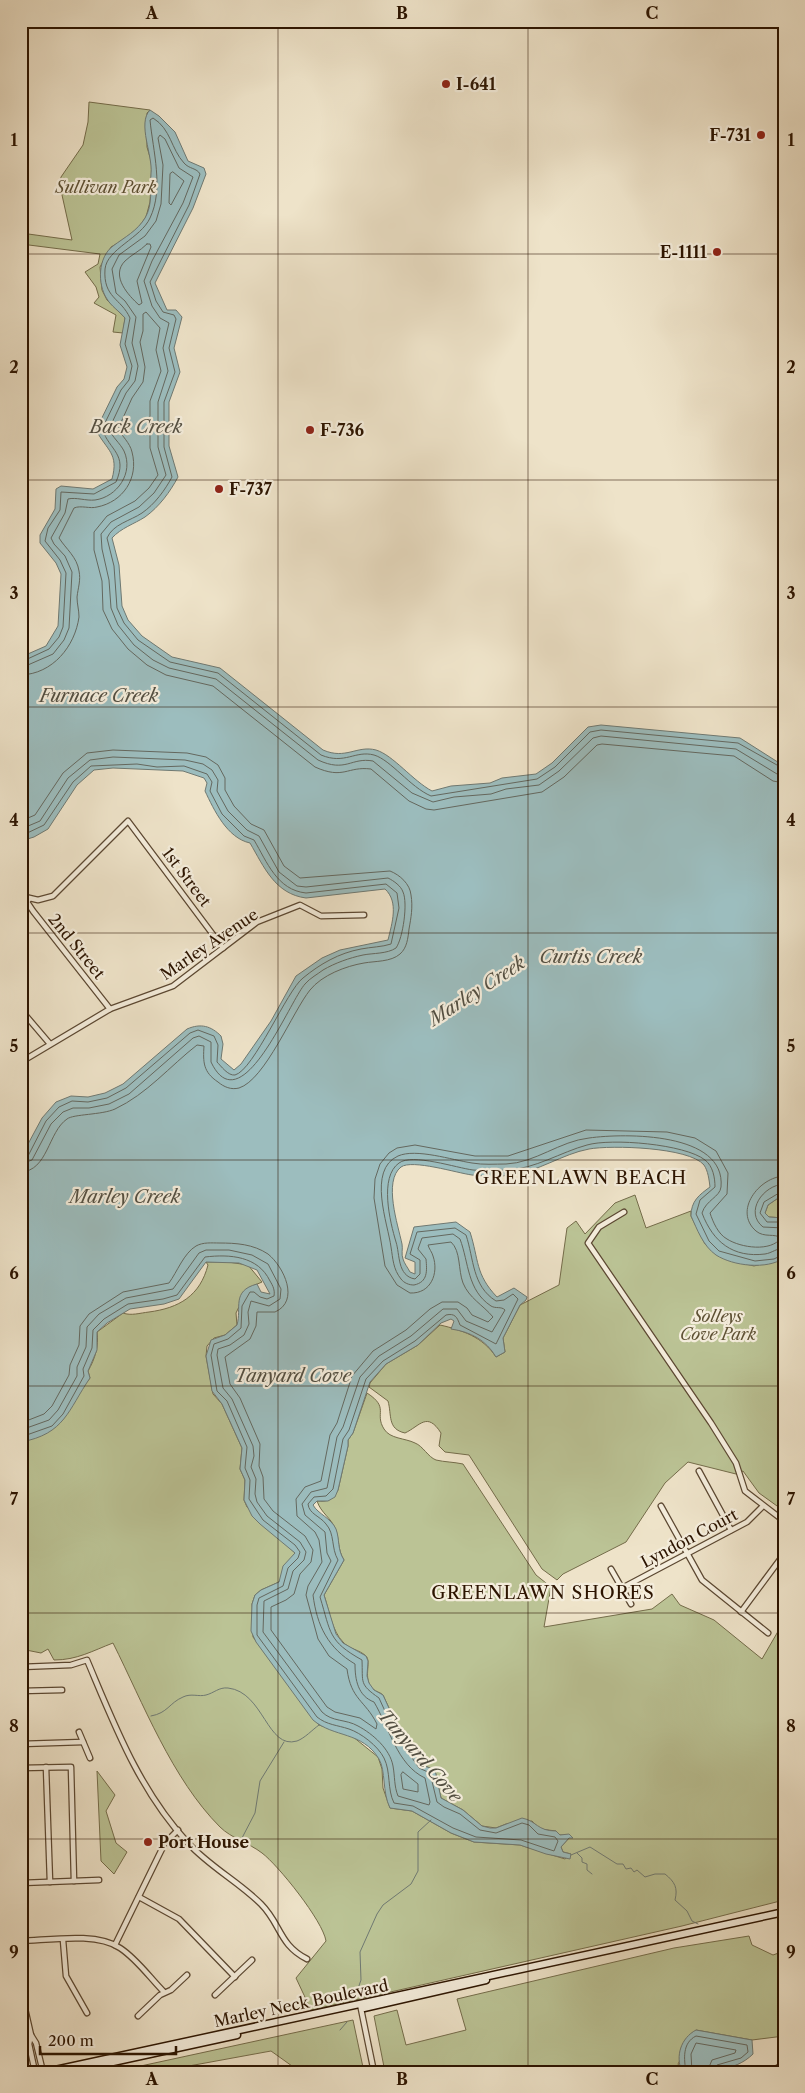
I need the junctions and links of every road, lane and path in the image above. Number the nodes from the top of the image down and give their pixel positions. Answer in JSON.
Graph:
{"nodes":[{"id":1,"x":21,"y":896,"type":"edge"},
{"id":2,"x":29,"y":898,"type":"junction"},
{"id":3,"x":364,"y":915,"type":"dead end"},
{"id":4,"x":223,"y":948,"type":"junction"},
{"id":5,"x":110,"y":1009,"type":"junction"},
{"id":6,"x":21,"y":1010,"type":"edge"},
{"id":7,"x":50,"y":1044,"type":"junction"},
{"id":8,"x":21,"y":1062,"type":"edge"},
{"id":9,"x":624,"y":1212,"type":"dead end"},
{"id":10,"x":699,"y":1471,"type":"dead end"},
{"id":11,"x":661,"y":1506,"type":"dead end"},
{"id":12,"x":763,"y":1506,"type":"junction"},
{"id":13,"x":784,"y":1521,"type":"edge"},
{"id":14,"x":731,"y":1530,"type":"junction"},
{"id":15,"x":687,"y":1554,"type":"junction"},
{"id":16,"x":784,"y":1554,"type":"edge"},
{"id":17,"x":611,"y":1569,"type":"dead end"},
{"id":18,"x":622,"y":1588,"type":"junction"},
{"id":19,"x":631,"y":1604,"type":"dead end"},
{"id":20,"x":741,"y":1612,"type":"junction"},
{"id":21,"x":768,"y":1633,"type":"dead end"},
{"id":22,"x":21,"y":1667,"type":"edge"},
{"id":23,"x":62,"y":1690,"type":"dead end"},
{"id":24,"x":21,"y":1691,"type":"edge"},
{"id":25,"x":79,"y":1732,"type":"dead end"},
{"id":26,"x":83,"y":1742,"type":"junction"},
{"id":27,"x":21,"y":1744,"type":"edge"},
{"id":28,"x":90,"y":1758,"type":"dead end"},
{"id":29,"x":46,"y":1767,"type":"junction"},
{"id":30,"x":21,"y":1768,"type":"edge"},
{"id":31,"x":178,"y":1830,"type":"junction"},
{"id":32,"x":99,"y":1880,"type":"dead end"},
{"id":33,"x":74,"y":1881,"type":"junction"},
{"id":34,"x":50,"y":1882,"type":"junction"},
{"id":35,"x":21,"y":1883,"type":"edge"},
{"id":36,"x":139,"y":1897,"type":"junction"},
{"id":37,"x":784,"y":1912,"type":"edge"},
{"id":38,"x":63,"y":1940,"type":"junction"},
{"id":39,"x":21,"y":1941,"type":"edge"},
{"id":40,"x":115,"y":1945,"type":"junction"},
{"id":41,"x":307,"y":1959,"type":"dead end"},
{"id":42,"x":252,"y":1960,"type":"dead end"},
{"id":43,"x":187,"y":1975,"type":"dead end"},
{"id":44,"x":235,"y":1977,"type":"junction"},
{"id":45,"x":21,"y":1992,"type":"edge"},
{"id":46,"x":164,"y":1992,"type":"junction"},
{"id":47,"x":216,"y":1995,"type":"dead end"},
{"id":48,"x":360,"y":2006,"type":"junction"},
{"id":49,"x":87,"y":2013,"type":"dead end"},
{"id":50,"x":138,"y":2016,"type":"dead end"},
{"id":51,"x":31,"y":2035,"type":"junction"},
{"id":52,"x":784,"y":2064,"type":"edge"},
{"id":53,"x":35,"y":2072,"type":"edge"},
{"id":54,"x":44,"y":2072,"type":"edge"},
{"id":55,"x":68,"y":2072,"type":"edge"},
{"id":56,"x":374,"y":2072,"type":"edge"},
{"id":57,"x":770,"y":2072,"type":"edge"}],
"edges":[{"from":1,"to":2,"type":"street"},
{"from":2,"to":4,"type":"street","name":"1st Street"},
{"from":2,"to":5,"type":"street","name":"2nd Street"},
{"from":3,"to":4,"type":"street","name":"Marley Avenue"},
{"from":4,"to":5,"type":"street","name":"Marley Avenue"},
{"from":5,"to":7,"type":"street","name":"Marley Avenue"},
{"from":6,"to":7,"type":"street"},
{"from":7,"to":8,"type":"street","name":"Marley Avenue"},
{"from":9,"to":12,"type":"street"},
{"from":10,"to":14,"type":"street"},
{"from":11,"to":15,"type":"street"},
{"from":12,"to":13,"type":"street"},
{"from":12,"to":14,"type":"street","name":"Lyndon Court"},
{"from":14,"to":15,"type":"street","name":"Lyndon Court"},
{"from":15,"to":18,"type":"street","name":"Lyndon Court"},
{"from":15,"to":20,"type":"street"},
{"from":16,"to":20,"type":"street"},
{"from":17,"to":18,"type":"street"},
{"from":18,"to":19,"type":"street"},
{"from":20,"to":21,"type":"street"},
{"from":22,"to":31,"type":"street"},
{"from":23,"to":24,"type":"street"},
{"from":25,"to":26,"type":"street"},
{"from":26,"to":27,"type":"street"},
{"from":26,"to":28,"type":"street"},
{"from":29,"to":30,"type":"street"},
{"from":29,"to":33,"type":"street"},
{"from":29,"to":34,"type":"street"},
{"from":31,"to":36,"type":"street"},
{"from":31,"to":41,"type":"street"},
{"from":32,"to":33,"type":"street"},
{"from":33,"to":34,"type":"street"},
{"from":34,"to":35,"type":"street"},
{"from":36,"to":40,"type":"street"},
{"from":36,"to":44,"type":"street"},
{"from":37,"to":48,"type":"main road","name":"Marley Neck Boulevard"},
{"from":38,"to":39,"type":"street"},
{"from":38,"to":40,"type":"street"},
{"from":38,"to":49,"type":"street"},
{"from":40,"to":46,"type":"street"},
{"from":42,"to":44,"type":"street"},
{"from":43,"to":46,"type":"street"},
{"from":44,"to":47,"type":"street"},
{"from":45,"to":51,"type":"street"},
{"from":46,"to":50,"type":"street"},
{"from":48,"to":54,"type":"main road","name":"Marley Neck Boulevard"},
{"from":48,"to":55,"type":"main road","name":"Marley Neck Boulevard"},
{"from":48,"to":56,"type":"street"},
{"from":51,"to":53,"type":"street"},
{"from":51,"to":54,"type":"street"},
{"from":52,"to":57,"type":"street"}]}
